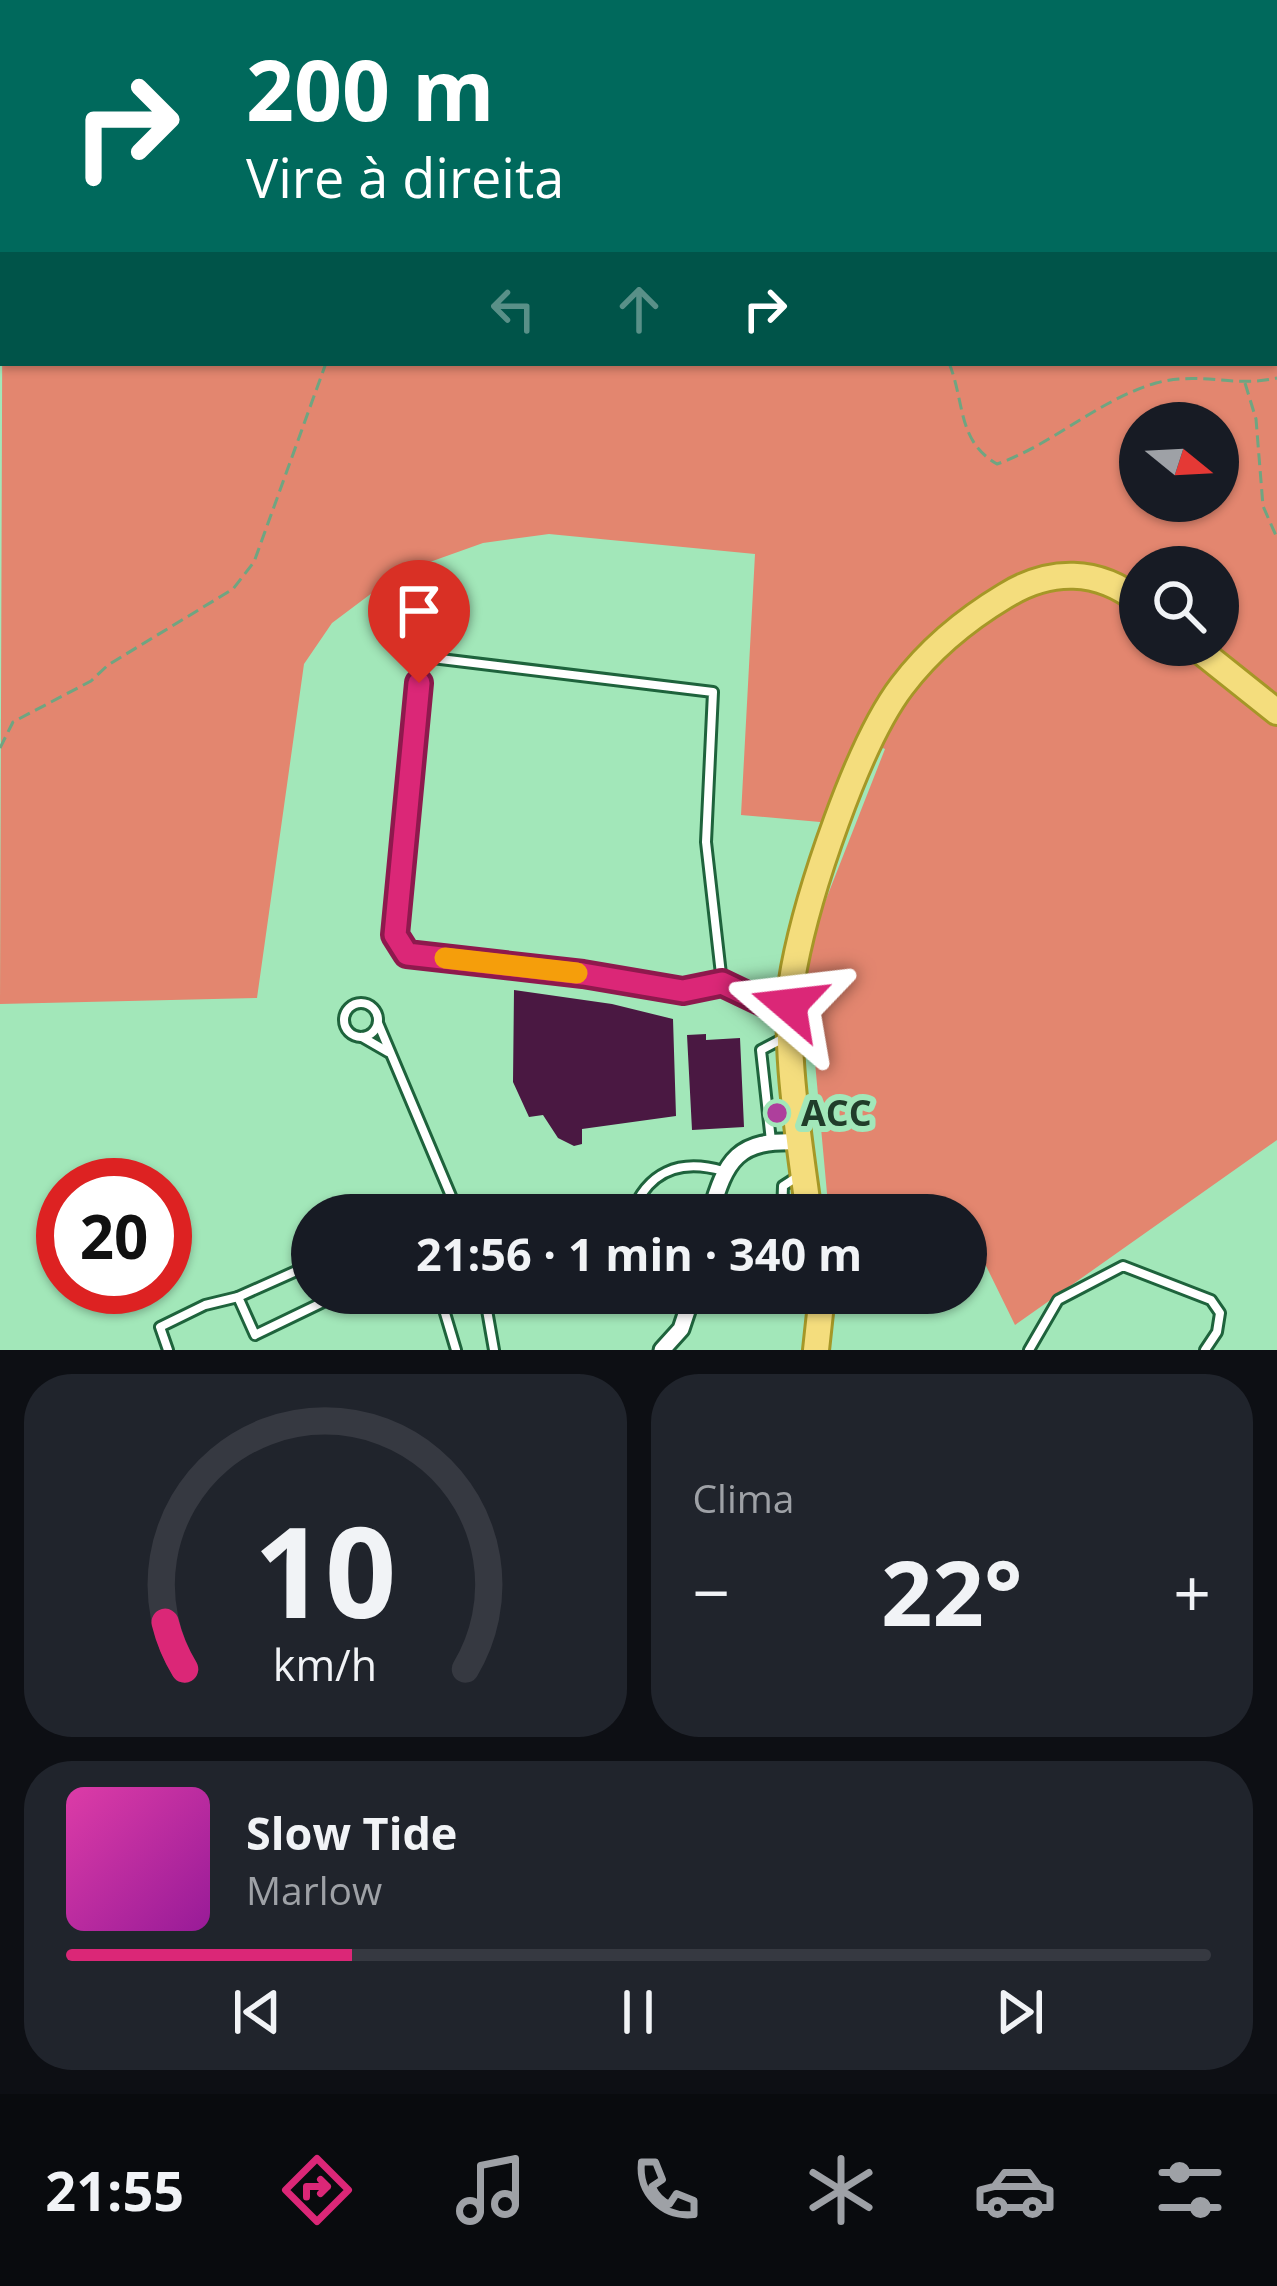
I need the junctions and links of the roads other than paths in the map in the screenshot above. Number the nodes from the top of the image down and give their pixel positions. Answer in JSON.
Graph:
{"nodes":[{"id":1,"x":1119,"y":590,"type":"edge"},
{"id":2,"x":1219,"y":666,"type":"edge"},
{"id":3,"x":1277,"y":712,"type":"edge"},
{"id":4,"x":722,"y":983,"type":"junction"},
{"id":5,"x":789,"y":1005,"type":"junction"},
{"id":6,"x":378,"y":1023,"type":"junction"},
{"id":7,"x":791,"y":1035,"type":"junction"},
{"id":8,"x":362,"y":1037,"type":"junction"},
{"id":9,"x":390,"y":1053,"type":"junction"},
{"id":10,"x":771,"y":1141,"type":"junction"},
{"id":11,"x":800,"y":1142,"type":"junction"},
{"id":12,"x":723,"y":1171,"type":"junction"},
{"id":13,"x":804,"y":1174,"type":"junction"},
{"id":14,"x":450,"y":1194,"type":"edge"},
{"id":15,"x":640,"y":1194,"type":"edge"},
{"id":16,"x":716,"y":1194,"type":"edge"},
{"id":17,"x":783,"y":1194,"type":"edge"},
{"id":18,"x":806,"y":1194,"type":"edge"},
{"id":19,"x":291,"y":1274,"type":"edge"},
{"id":20,"x":238,"y":1298,"type":"junction"},
{"id":21,"x":298,"y":1314,"type":"edge"},
{"id":22,"x":445,"y":1314,"type":"edge"},
{"id":23,"x":488,"y":1314,"type":"edge"},
{"id":24,"x":685,"y":1314,"type":"edge"},
{"id":25,"x":820,"y":1314,"type":"edge"},
{"id":26,"x":168,"y":1350,"type":"edge"},
{"id":27,"x":456,"y":1350,"type":"edge"},
{"id":28,"x":494,"y":1350,"type":"edge"},
{"id":29,"x":662,"y":1350,"type":"edge"},
{"id":30,"x":816,"y":1350,"type":"edge"},
{"id":31,"x":1029,"y":1350,"type":"edge"},
{"id":32,"x":1204,"y":1350,"type":"edge"}],
"edges":[{"from":1,"to":5,"type":"main road"},
{"from":2,"to":3,"type":"main road"},
{"from":4,"to":4,"type":"lane"},
{"from":4,"to":5,"type":"lane"},
{"from":5,"to":7,"type":"main road"},
{"from":6,"to":8,"type":"lane"},
{"from":6,"to":8,"type":"lane"},
{"from":6,"to":9,"type":"lane"},
{"from":7,"to":10,"type":"lane"},
{"from":7,"to":11,"type":"main road"},
{"from":8,"to":9,"type":"lane"},
{"from":9,"to":14,"type":"lane"},
{"from":10,"to":11,"type":"street"},
{"from":10,"to":12,"type":"street"},
{"from":11,"to":13,"type":"main road"},
{"from":12,"to":15,"type":"lane"},
{"from":12,"to":16,"type":"street"},
{"from":13,"to":17,"type":"lane"},
{"from":13,"to":18,"type":"main road"},
{"from":19,"to":20,"type":"lane"},
{"from":20,"to":21,"type":"lane"},
{"from":20,"to":26,"type":"lane"},
{"from":22,"to":27,"type":"lane"},
{"from":23,"to":28,"type":"lane"},
{"from":24,"to":29,"type":"street"},
{"from":25,"to":30,"type":"main road"},
{"from":31,"to":32,"type":"lane"}]}
